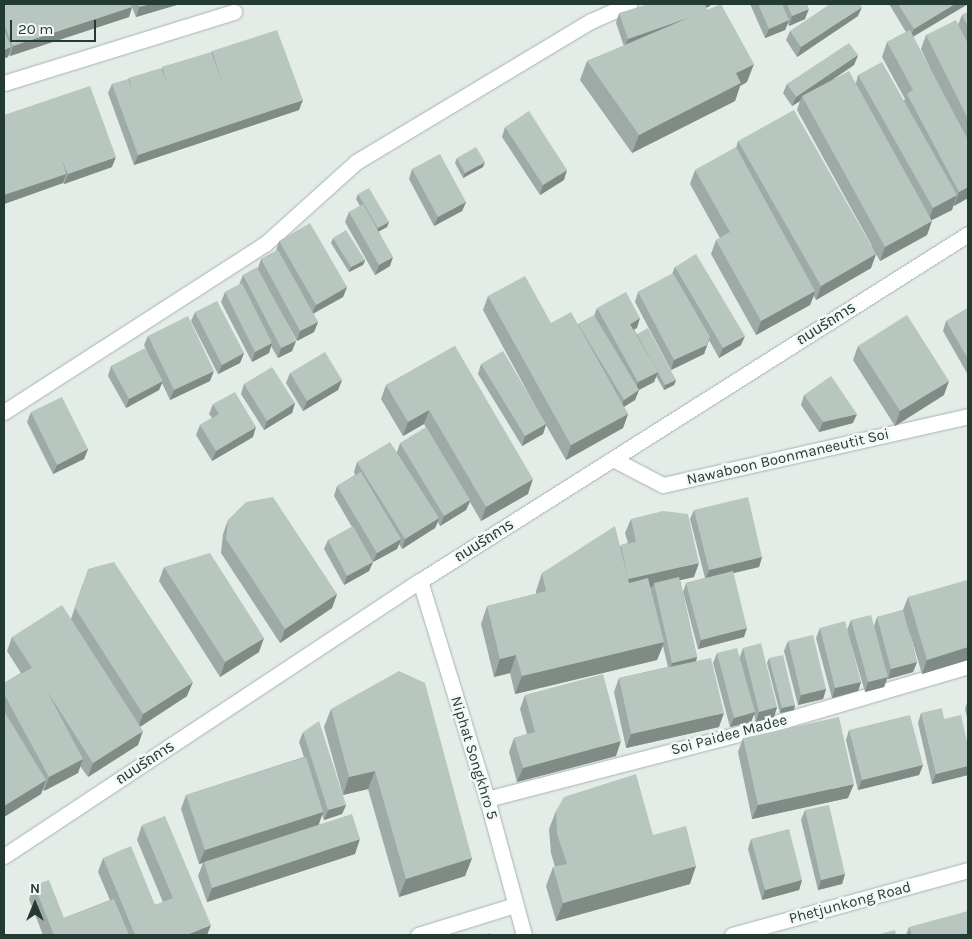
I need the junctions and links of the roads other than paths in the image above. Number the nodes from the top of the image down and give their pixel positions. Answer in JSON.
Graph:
{"nodes":[{"id":1,"x":629,"y":4,"type":"edge"},
{"id":2,"x":234,"y":12,"type":"dead end"},
{"id":3,"x":4,"y":83,"type":"edge"},
{"id":4,"x":968,"y":234,"type":"edge"},
{"id":5,"x":4,"y":412,"type":"edge"},
{"id":6,"x":968,"y":416,"type":"edge"},
{"id":7,"x":614,"y":459,"type":"junction"},
{"id":8,"x":420,"y":582,"type":"junction"},
{"id":9,"x":968,"y":666,"type":"edge"},
{"id":10,"x":487,"y":798,"type":"junction"},
{"id":11,"x":4,"y":856,"type":"edge"},
{"id":12,"x":968,"y":870,"type":"edge"},
{"id":13,"x":515,"y":905,"type":"junction"},
{"id":14,"x":418,"y":935,"type":"edge"},
{"id":15,"x":524,"y":935,"type":"edge"},
{"id":16,"x":732,"y":935,"type":"edge"}],
"edges":[{"from":1,"to":5,"type":"street"},
{"from":2,"to":3,"type":"street"},
{"from":4,"to":7,"type":"street","name":"ถนนรัถการ"},
{"from":6,"to":7,"type":"street","name":"Nawaboon Boonmaneeutit Soi"},
{"from":7,"to":8,"type":"street","name":"ถนนรัถการ"},
{"from":8,"to":10,"type":"street","name":"Niphat Songkhro 5"},
{"from":8,"to":11,"type":"street","name":"ถนนรัถการ"},
{"from":9,"to":10,"type":"street","name":"Soi Paidee Madee"},
{"from":10,"to":13,"type":"street","name":"Niphat Songkhro 5"},
{"from":12,"to":16,"type":"street","name":"Phetjunkong Road"},
{"from":13,"to":14,"type":"street"},
{"from":13,"to":15,"type":"street","name":"Niphat Songkhro 5"}]}
